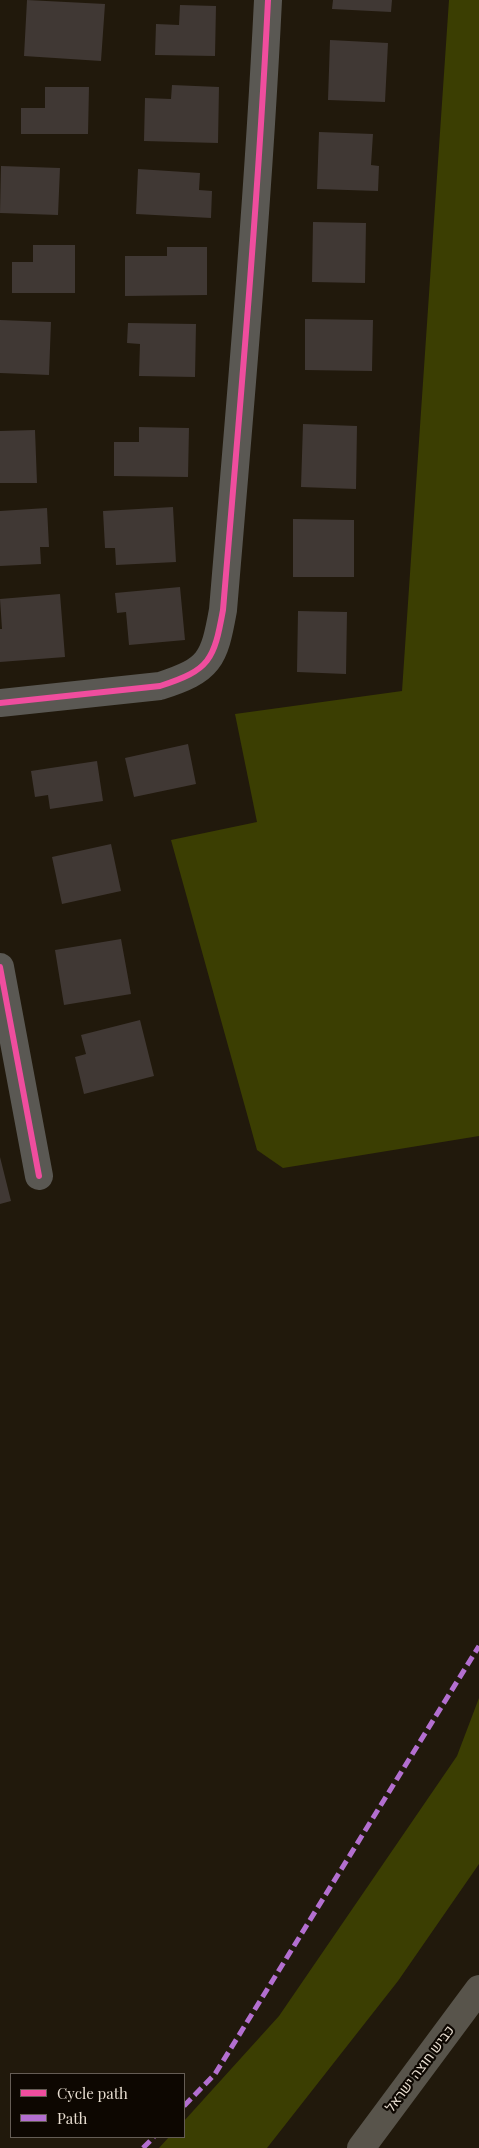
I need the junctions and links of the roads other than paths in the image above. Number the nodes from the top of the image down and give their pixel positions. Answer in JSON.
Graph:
{"nodes":[{"id":1,"x":268,"y":0,"type":"edge"},
{"id":2,"x":0,"y":703,"type":"edge"},
{"id":3,"x":0,"y":967,"type":"edge"},
{"id":4,"x":39,"y":1176,"type":"dead end"},
{"id":5,"x":479,"y":1989,"type":"edge"},
{"id":6,"x":361,"y":2148,"type":"edge"}],
"edges":[{"from":1,"to":2,"type":"street"},
{"from":3,"to":4,"type":"street"},
{"from":5,"to":6,"type":"highway","name":"כביש חוצה ישראל"}]}
